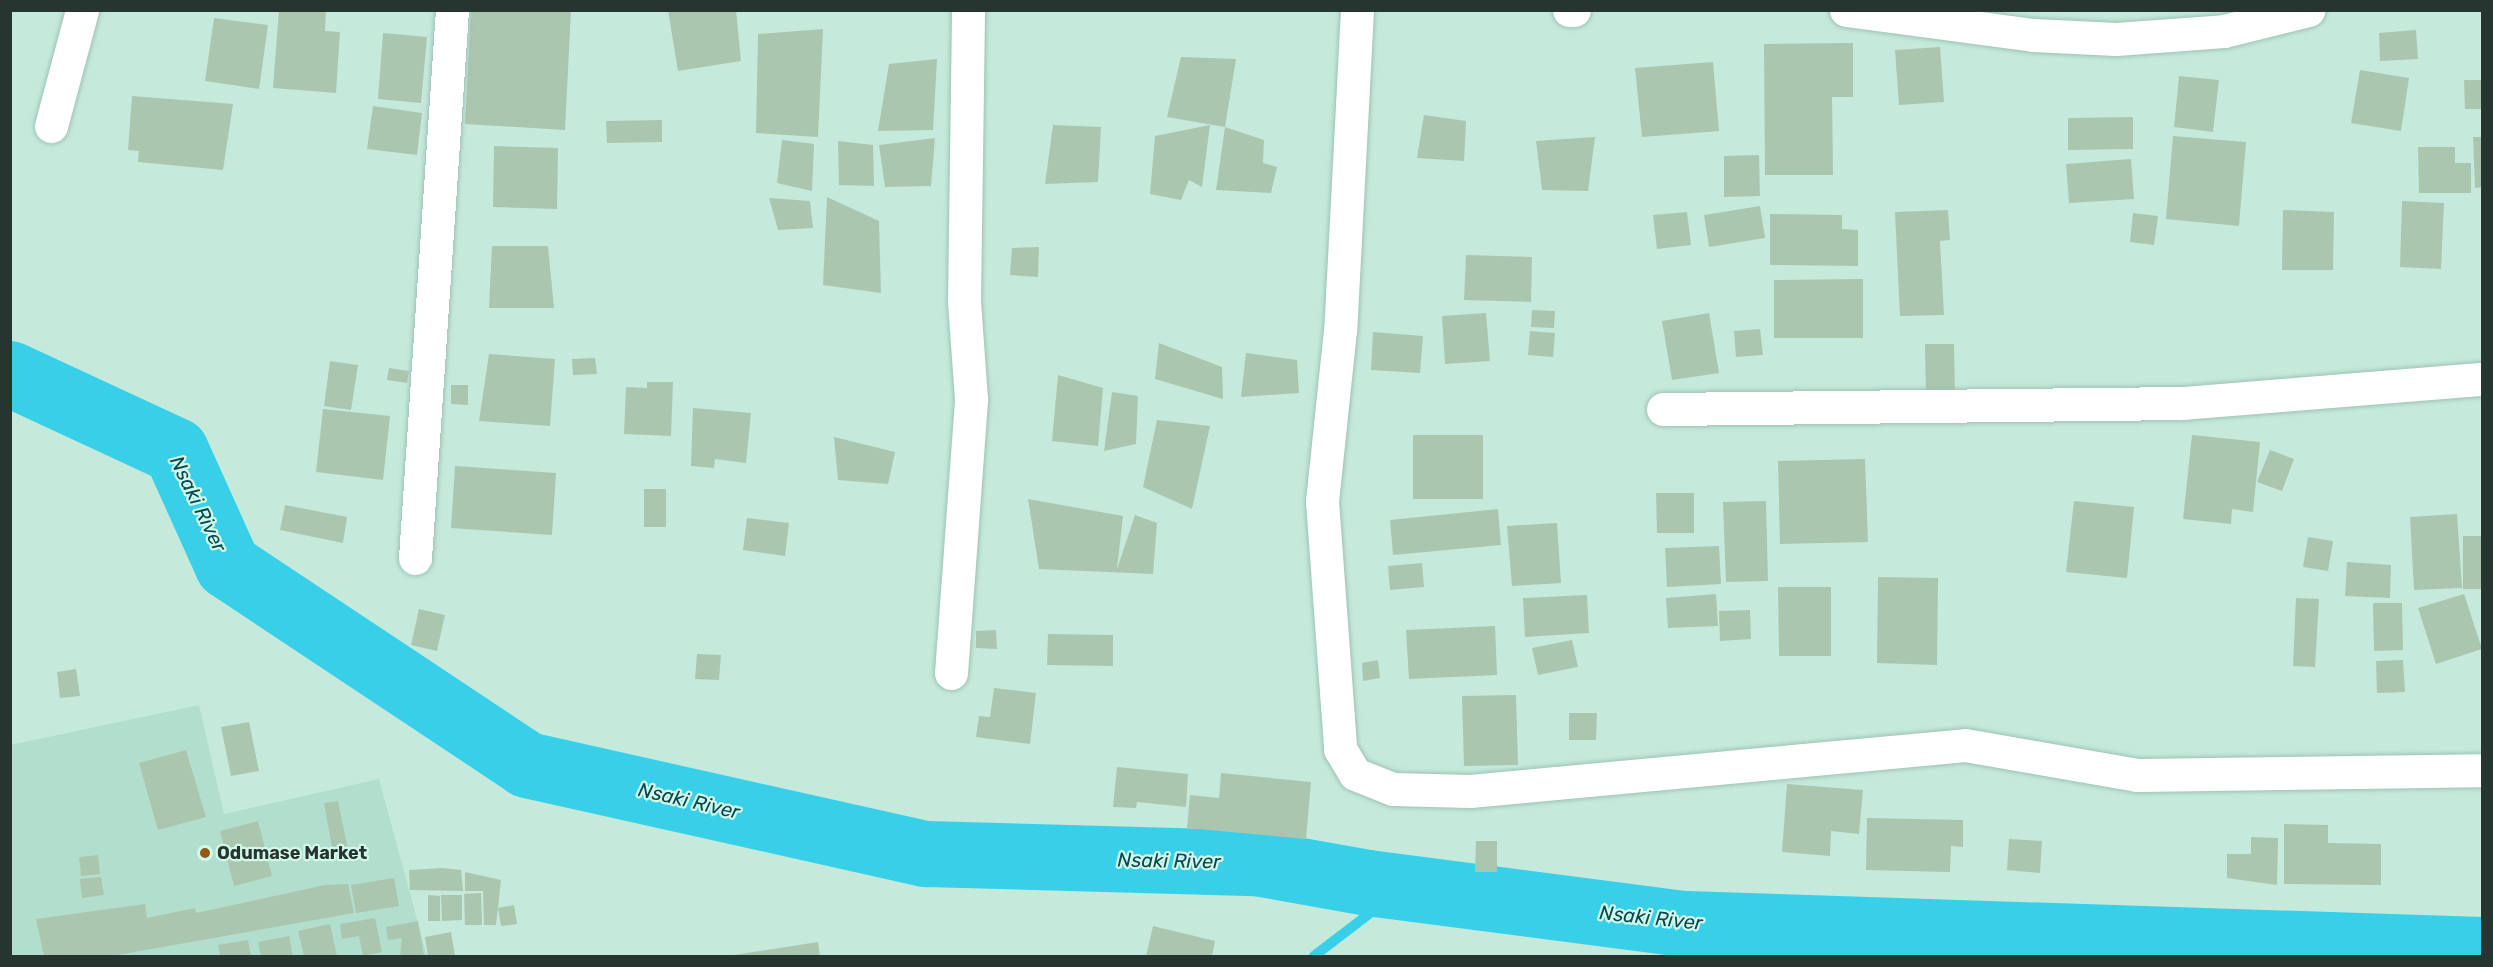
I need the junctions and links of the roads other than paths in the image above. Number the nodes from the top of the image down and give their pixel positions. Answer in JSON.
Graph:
{"nodes":[{"id":1,"x":82,"y":10,"type":"edge"},
{"id":2,"x":452,"y":10,"type":"edge"},
{"id":3,"x":968,"y":10,"type":"edge"},
{"id":4,"x":1357,"y":10,"type":"edge"},
{"id":5,"x":1569,"y":10,"type":"edge"},
{"id":6,"x":1574,"y":10,"type":"edge"},
{"id":7,"x":1846,"y":10,"type":"edge"},
{"id":8,"x":2308,"y":10,"type":"edge"},
{"id":9,"x":51,"y":126,"type":"dead end"},
{"id":10,"x":2482,"y":379,"type":"edge"},
{"id":11,"x":1663,"y":409,"type":"dead end"},
{"id":12,"x":415,"y":558,"type":"dead end"},
{"id":13,"x":951,"y":673,"type":"dead end"},
{"id":14,"x":2482,"y":770,"type":"edge"}],
"edges":[{"from":1,"to":9,"type":"street"},
{"from":2,"to":12,"type":"street"},
{"from":3,"to":13,"type":"street"},
{"from":4,"to":14,"type":"street"},
{"from":5,"to":6,"type":"street"},
{"from":7,"to":8,"type":"street"},
{"from":10,"to":11,"type":"street"}]}
